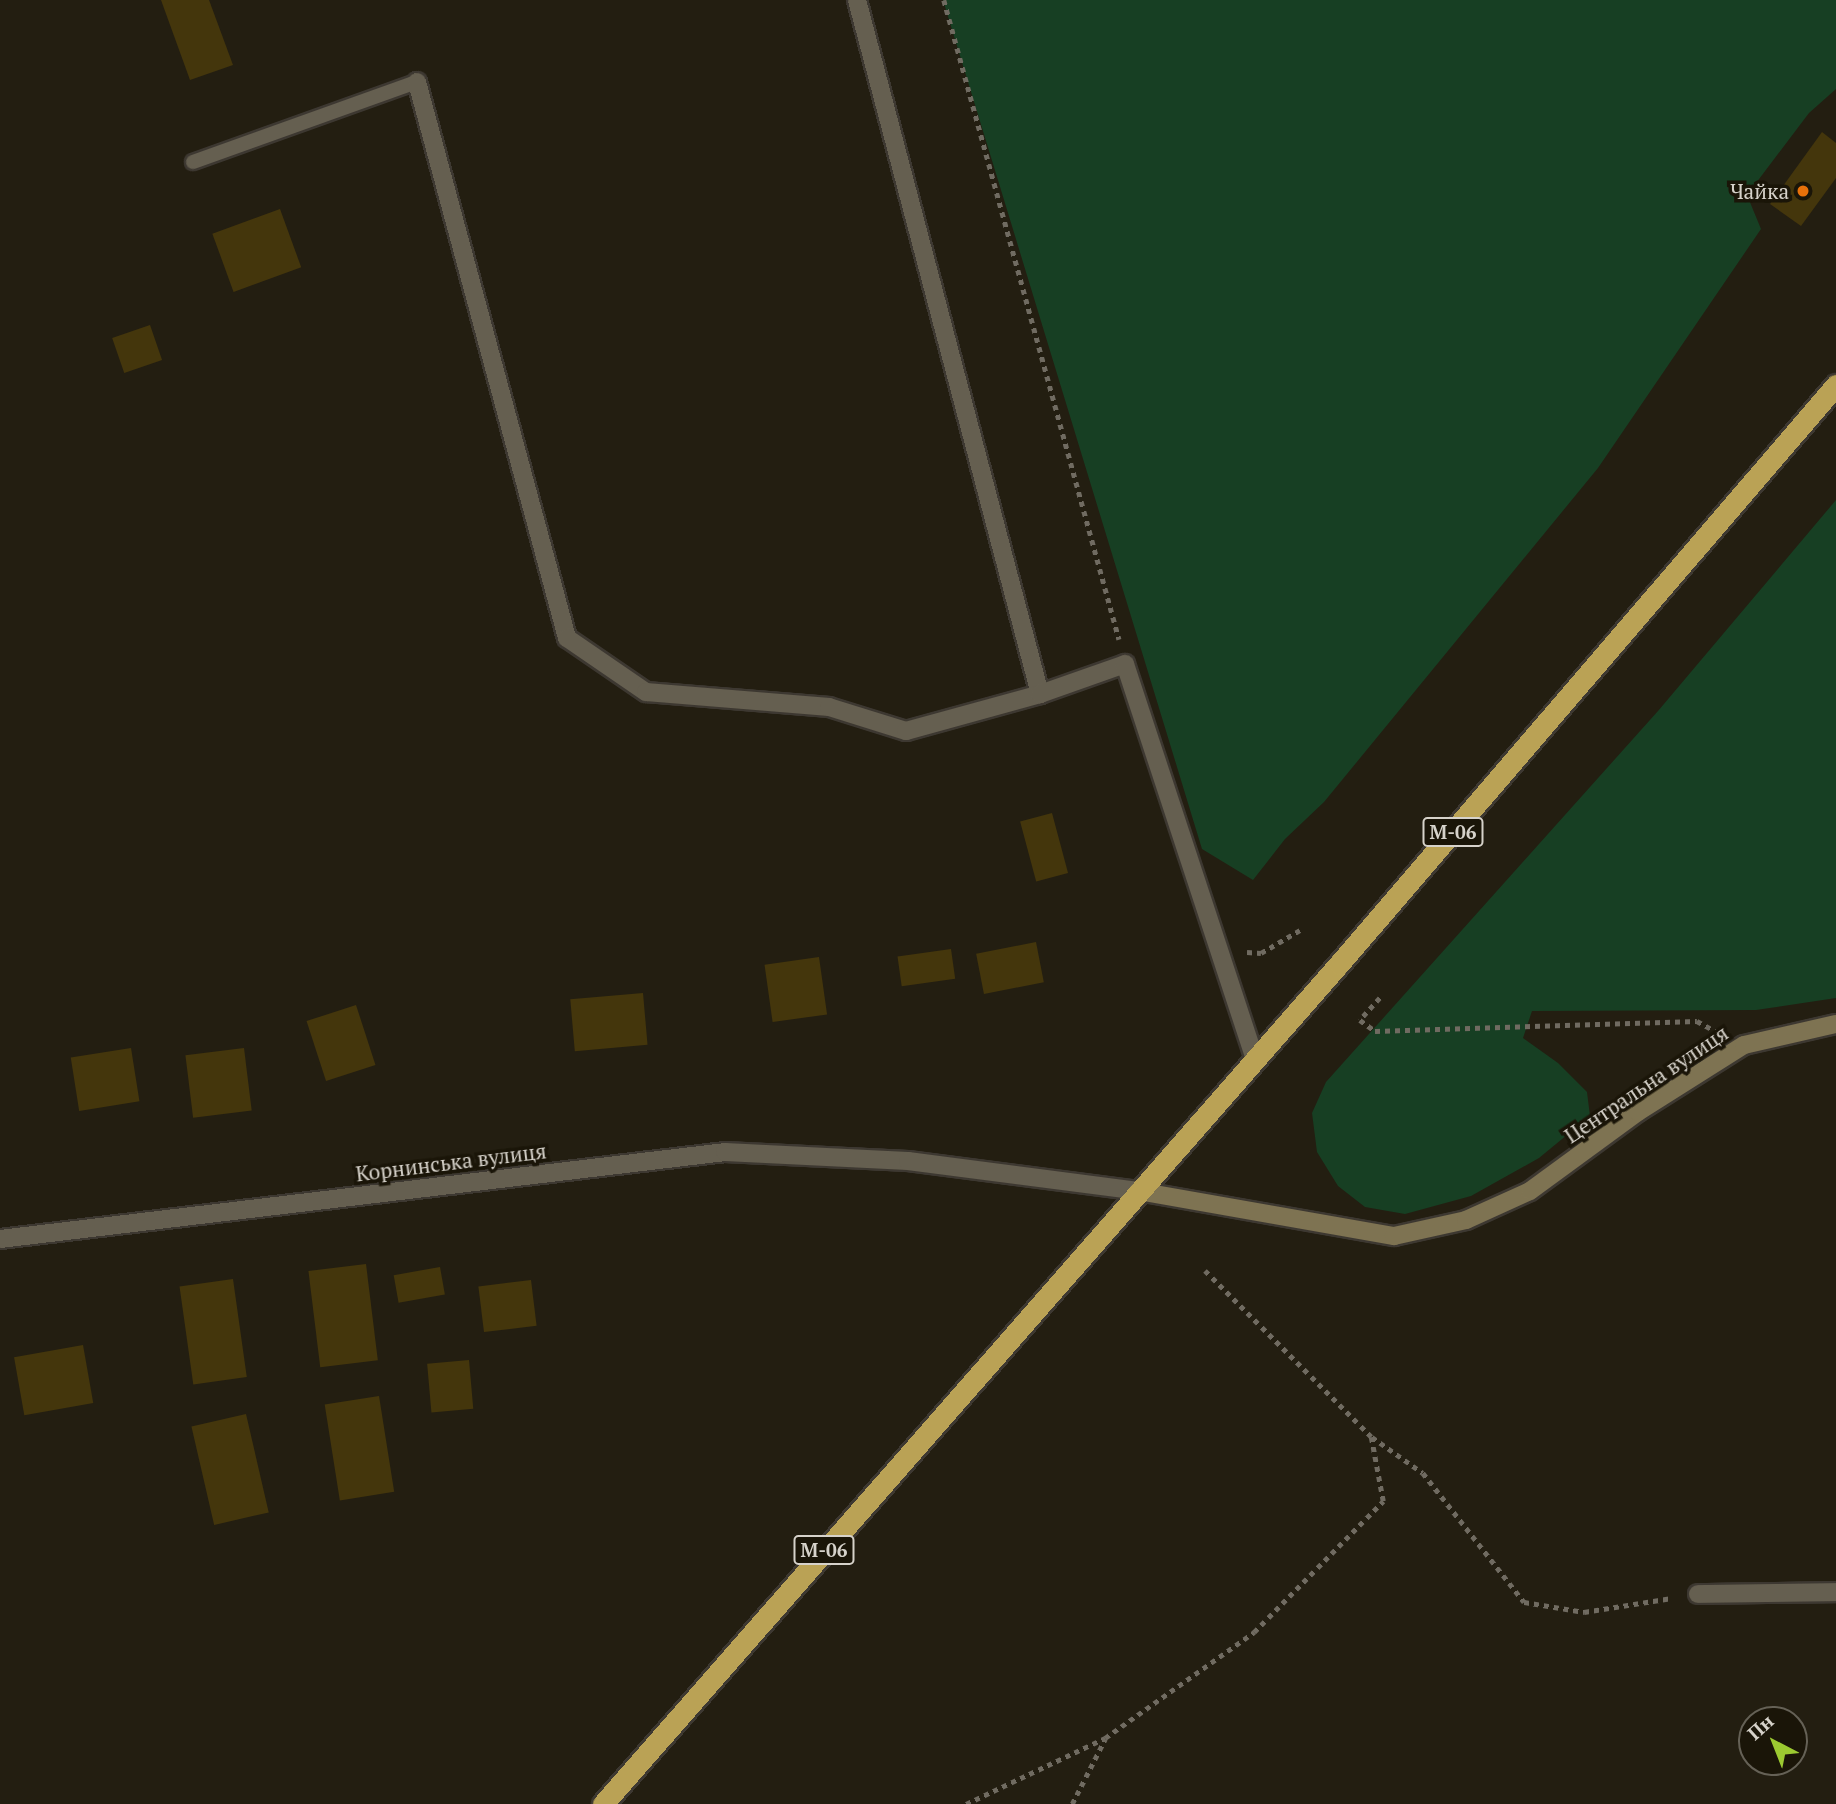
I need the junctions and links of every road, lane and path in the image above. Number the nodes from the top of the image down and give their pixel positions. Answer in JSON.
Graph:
{"nodes":[{"id":1,"x":857,"y":0,"type":"edge"},
{"id":2,"x":944,"y":0,"type":"edge"},
{"id":3,"x":418,"y":82,"type":"joint"},
{"id":4,"x":193,"y":162,"type":"dead end"},
{"id":5,"x":1836,"y":386,"type":"edge"},
{"id":6,"x":1125,"y":664,"type":"junction"},
{"id":7,"x":1040,"y":694,"type":"junction"},
{"id":8,"x":1210,"y":920,"type":"junction"},
{"id":9,"x":1300,"y":930,"type":"dead end"},
{"id":10,"x":1380,"y":998,"type":"dead end"},
{"id":11,"x":1836,"y":1024,"type":"edge"},
{"id":12,"x":1744,"y":1045,"type":"junction"},
{"id":13,"x":1255,"y":1059,"type":"junction"},
{"id":14,"x":1138,"y":1192,"type":"junction"},
{"id":15,"x":0,"y":1239,"type":"edge"},
{"id":16,"x":1205,"y":1271,"type":"dead end"},
{"id":17,"x":1371,"y":1437,"type":"junction"},
{"id":18,"x":1836,"y":1592,"type":"edge"},
{"id":19,"x":1698,"y":1594,"type":"joint"},
{"id":20,"x":1105,"y":1738,"type":"junction"},
{"id":21,"x":603,"y":1804,"type":"edge"},
{"id":22,"x":967,"y":1804,"type":"edge"},
{"id":23,"x":1073,"y":1804,"type":"edge"}],
"edges":[{"from":1,"to":7,"type":"street"},
{"from":2,"to":6,"type":"path"},
{"from":3,"to":4,"type":"lane"},
{"from":3,"to":7,"type":"street"},
{"from":5,"to":13,"type":"highway","number":"М-06"},
{"from":6,"to":7,"type":"street"},
{"from":6,"to":8,"type":"street"},
{"from":8,"to":9,"type":"path"},
{"from":8,"to":13,"type":"street"},
{"from":10,"to":12,"type":"path"},
{"from":11,"to":12,"type":"street","name":"Центральна вулиця"},
{"from":12,"to":14,"type":"street","name":"Центральна вулиця"},
{"from":13,"to":14,"type":"highway","number":"М-06"},
{"from":14,"to":15,"type":"street","name":"Корнинська вулиця"},
{"from":14,"to":21,"type":"highway","number":"М-06"},
{"from":16,"to":17,"type":"path"},
{"from":17,"to":19,"type":"path"},
{"from":17,"to":20,"type":"path"},
{"from":18,"to":19,"type":"street"},
{"from":20,"to":22,"type":"path"},
{"from":20,"to":23,"type":"path"}]}
